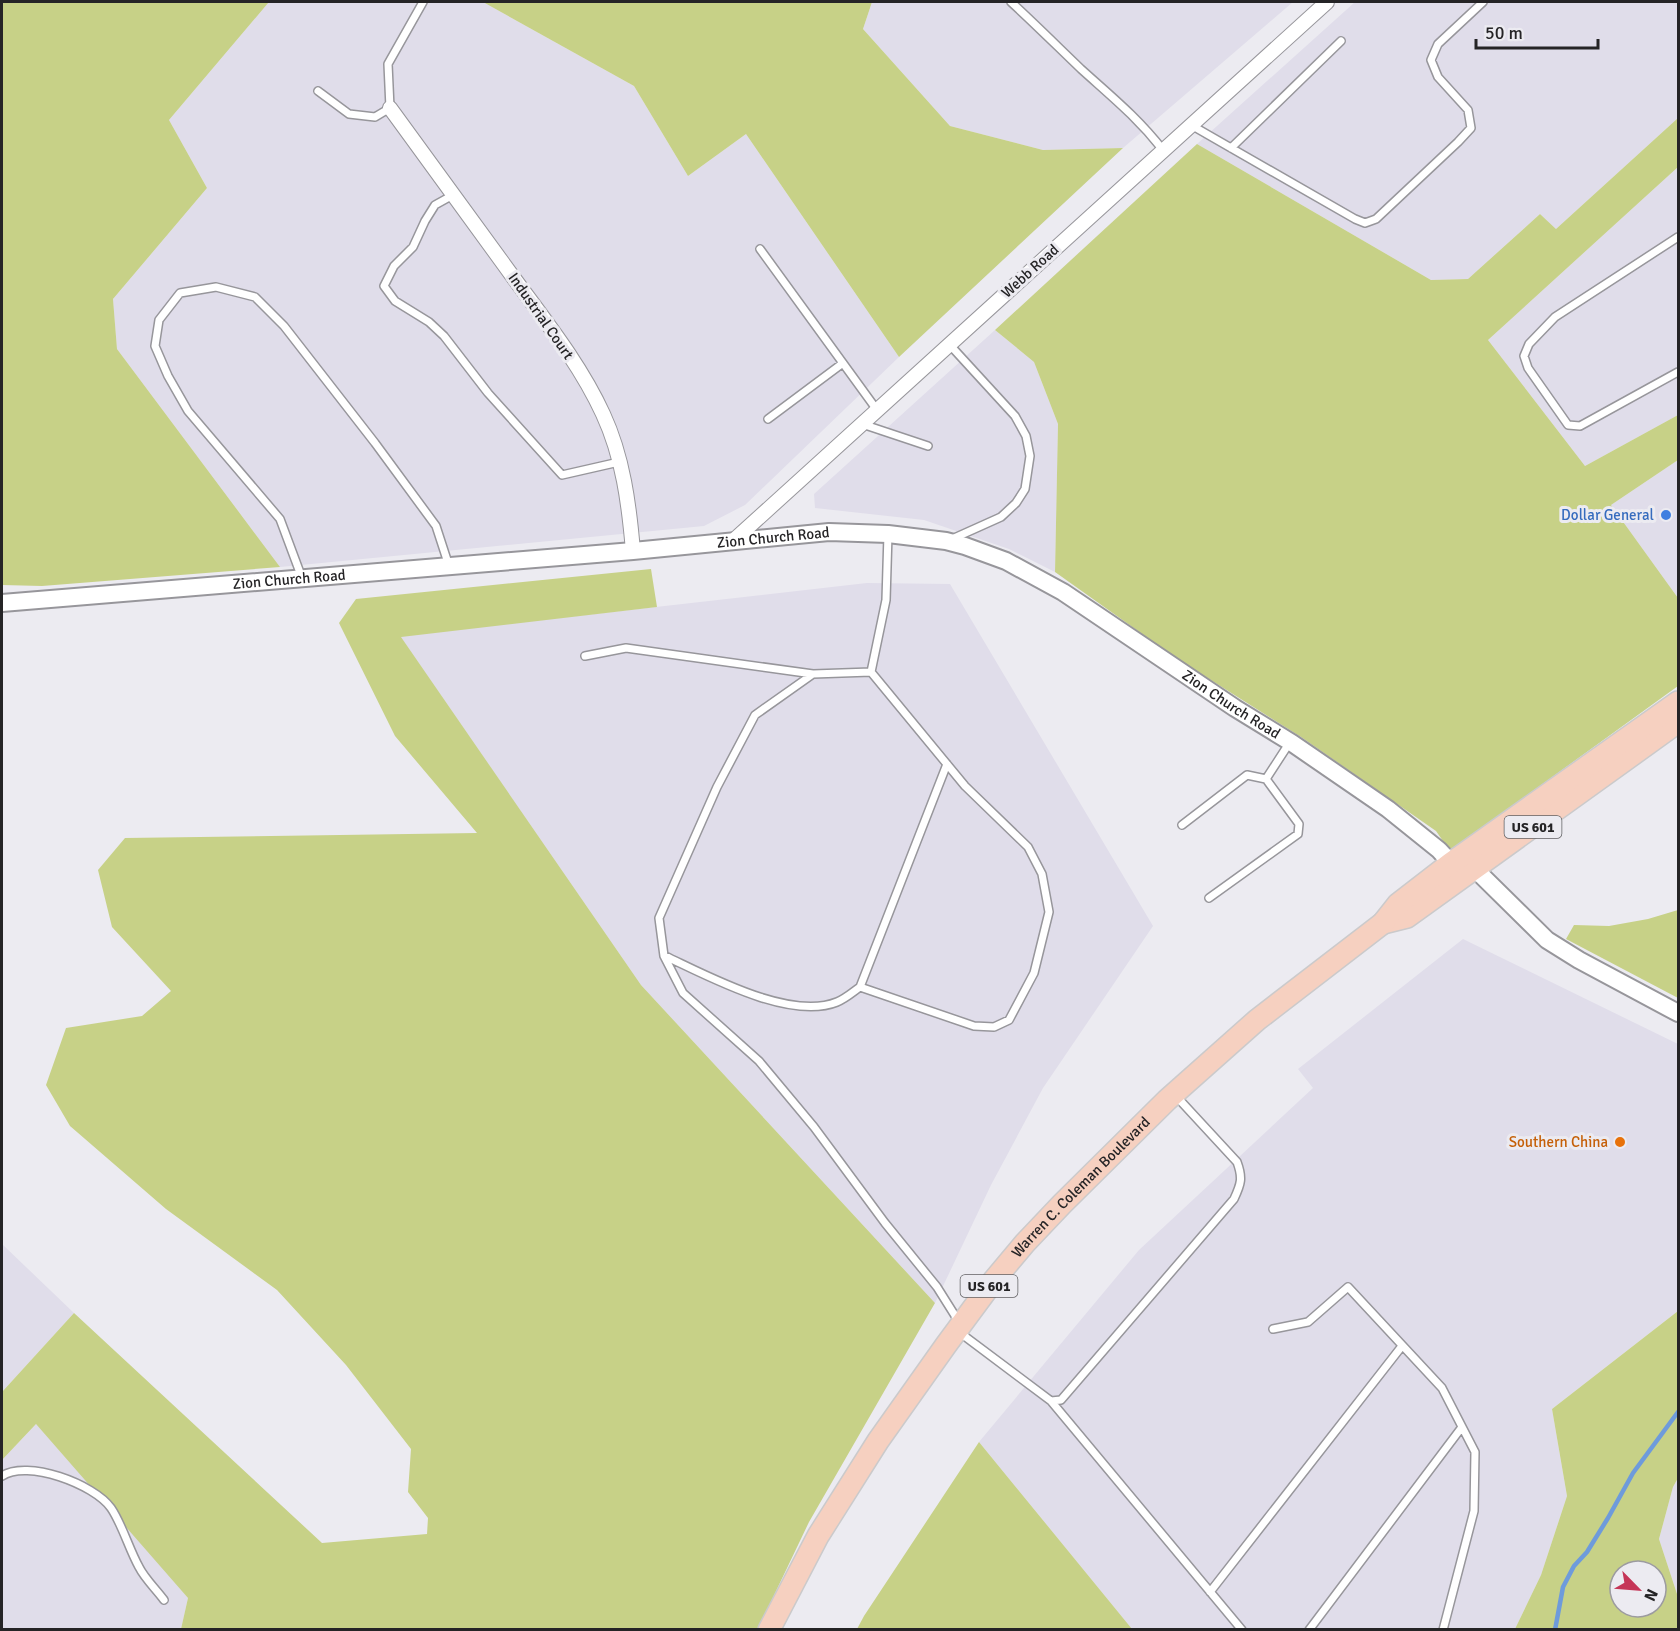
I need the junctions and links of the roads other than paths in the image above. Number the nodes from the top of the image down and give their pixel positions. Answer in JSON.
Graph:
{"nodes":[{"id":1,"x":423,"y":2,"type":"edge"},
{"id":2,"x":1011,"y":2,"type":"edge"},
{"id":3,"x":1327,"y":2,"type":"edge"},
{"id":4,"x":1483,"y":2,"type":"edge"},
{"id":5,"x":1341,"y":41,"type":"dead end"},
{"id":6,"x":318,"y":91,"type":"dead end"},
{"id":7,"x":390,"y":108,"type":"junction"},
{"id":8,"x":1191,"y":125,"type":"junction"},
{"id":9,"x":1231,"y":148,"type":"junction"},
{"id":10,"x":1163,"y":150,"type":"junction"},
{"id":11,"x":453,"y":195,"type":"junction"},
{"id":12,"x":1678,"y":237,"type":"edge"},
{"id":13,"x":760,"y":249,"type":"dead end"},
{"id":14,"x":949,"y":344,"type":"junction"},
{"id":15,"x":843,"y":363,"type":"junction"},
{"id":16,"x":1678,"y":372,"type":"edge"},
{"id":17,"x":877,"y":410,"type":"junction"},
{"id":18,"x":768,"y":419,"type":"dead end"},
{"id":19,"x":862,"y":424,"type":"junction"},
{"id":20,"x":928,"y":446,"type":"dead end"},
{"id":21,"x":619,"y":462,"type":"junction"},
{"id":22,"x":888,"y":534,"type":"junction"},
{"id":23,"x":733,"y":541,"type":"junction"},
{"id":24,"x":946,"y":541,"type":"junction"},
{"id":25,"x":633,"y":551,"type":"junction"},
{"id":26,"x":449,"y":566,"type":"junction"},
{"id":27,"x":302,"y":579,"type":"junction"},
{"id":28,"x":2,"y":603,"type":"edge"},
{"id":29,"x":585,"y":656,"type":"dead end"},
{"id":30,"x":871,"y":672,"type":"junction"},
{"id":31,"x":813,"y":674,"type":"junction"},
{"id":32,"x":1678,"y":702,"type":"edge"},
{"id":33,"x":1678,"y":722,"type":"edge"},
{"id":34,"x":1290,"y":742,"type":"junction"},
{"id":35,"x":947,"y":764,"type":"junction"},
{"id":36,"x":1266,"y":778,"type":"junction"},
{"id":37,"x":1182,"y":825,"type":"dead end"},
{"id":38,"x":1450,"y":863,"type":"junction"},
{"id":39,"x":1475,"y":869,"type":"junction"},
{"id":40,"x":1209,"y":898,"type":"dead end"},
{"id":41,"x":1383,"y":923,"type":"junction"},
{"id":42,"x":664,"y":956,"type":"junction"},
{"id":43,"x":860,"y":987,"type":"junction"},
{"id":44,"x":1678,"y":1013,"type":"edge"},
{"id":45,"x":1174,"y":1095,"type":"junction"},
{"id":46,"x":959,"y":1327,"type":"junction"},
{"id":47,"x":1273,"y":1329,"type":"dead end"},
{"id":48,"x":1402,"y":1346,"type":"junction"},
{"id":49,"x":1051,"y":1401,"type":"junction"},
{"id":50,"x":1462,"y":1426,"type":"junction"},
{"id":51,"x":2,"y":1476,"type":"edge"},
{"id":52,"x":1210,"y":1592,"type":"junction"},
{"id":53,"x":165,"y":1600,"type":"dead end"},
{"id":54,"x":769,"y":1629,"type":"edge"},
{"id":55,"x":1242,"y":1629,"type":"edge"},
{"id":56,"x":1310,"y":1629,"type":"edge"},
{"id":57,"x":1443,"y":1629,"type":"edge"}],
"edges":[{"from":1,"to":7,"type":"lane"},
{"from":2,"to":10,"type":"lane"},
{"from":3,"to":8,"type":"street","name":"Webb Road"},
{"from":4,"to":9,"type":"lane"},
{"from":5,"to":9,"type":"lane"},
{"from":6,"to":7,"type":"lane"},
{"from":7,"to":11,"type":"street","name":"Industrial Court"},
{"from":8,"to":9,"type":"lane"},
{"from":8,"to":10,"type":"street","name":"Webb Road"},
{"from":10,"to":14,"type":"street","name":"Webb Road"},
{"from":11,"to":21,"type":"street","name":"Industrial Court"},
{"from":11,"to":21,"type":"lane"},
{"from":12,"to":16,"type":"lane"},
{"from":13,"to":15,"type":"lane"},
{"from":14,"to":17,"type":"street","name":"Webb Road"},
{"from":14,"to":24,"type":"lane"},
{"from":15,"to":17,"type":"lane"},
{"from":15,"to":18,"type":"lane"},
{"from":17,"to":19,"type":"street","name":"Webb Road"},
{"from":19,"to":20,"type":"lane"},
{"from":19,"to":23,"type":"street","name":"Webb Road"},
{"from":21,"to":25,"type":"street","name":"Industrial Court"},
{"from":22,"to":23,"type":"street","name":"Zion Church Road"},
{"from":22,"to":24,"type":"street","name":"Zion Church Road"},
{"from":22,"to":30,"type":"lane"},
{"from":23,"to":25,"type":"street","name":"Zion Church Road"},
{"from":24,"to":34,"type":"street","name":"Zion Church Road"},
{"from":25,"to":26,"type":"street","name":"Zion Church Road"},
{"from":26,"to":27,"type":"street","name":"Zion Church Road"},
{"from":26,"to":27,"type":"lane"},
{"from":27,"to":28,"type":"street","name":"Zion Church Road"},
{"from":29,"to":31,"type":"lane"},
{"from":30,"to":31,"type":"lane"},
{"from":30,"to":35,"type":"lane"},
{"from":31,"to":42,"type":"lane"},
{"from":32,"to":38,"type":"highway","name":"Warren C. Coleman Boulevard","number":"US 601"},
{"from":33,"to":39,"type":"highway","name":"Warren C. Coleman Boulevard","number":"US 601"},
{"from":34,"to":36,"type":"lane"},
{"from":34,"to":38,"type":"street","name":"Zion Church Road"},
{"from":35,"to":43,"type":"lane"},
{"from":35,"to":43,"type":"lane"},
{"from":36,"to":37,"type":"lane"},
{"from":36,"to":40,"type":"lane"},
{"from":38,"to":41,"type":"highway","name":"Warren C. Coleman Boulevard","number":"US 601"},
{"from":39,"to":41,"type":"highway","name":"Warren C. Coleman Boulevard","number":"US 601"},
{"from":39,"to":44,"type":"street"},
{"from":41,"to":45,"type":"highway","name":"Warren C. Coleman Boulevard","number":"US 601"},
{"from":42,"to":43,"type":"lane"},
{"from":42,"to":46,"type":"lane"},
{"from":45,"to":46,"type":"highway","name":"Warren C. Coleman Boulevard","number":"US 601"},
{"from":45,"to":49,"type":"lane"},
{"from":46,"to":49,"type":"lane"},
{"from":46,"to":54,"type":"highway","name":"Warren C. Coleman Boulevard","number":"US 601"},
{"from":47,"to":48,"type":"lane"},
{"from":48,"to":50,"type":"lane"},
{"from":48,"to":52,"type":"lane"},
{"from":49,"to":52,"type":"lane"},
{"from":50,"to":56,"type":"lane"},
{"from":50,"to":57,"type":"lane"},
{"from":51,"to":53,"type":"lane"},
{"from":52,"to":55,"type":"lane"}]}
